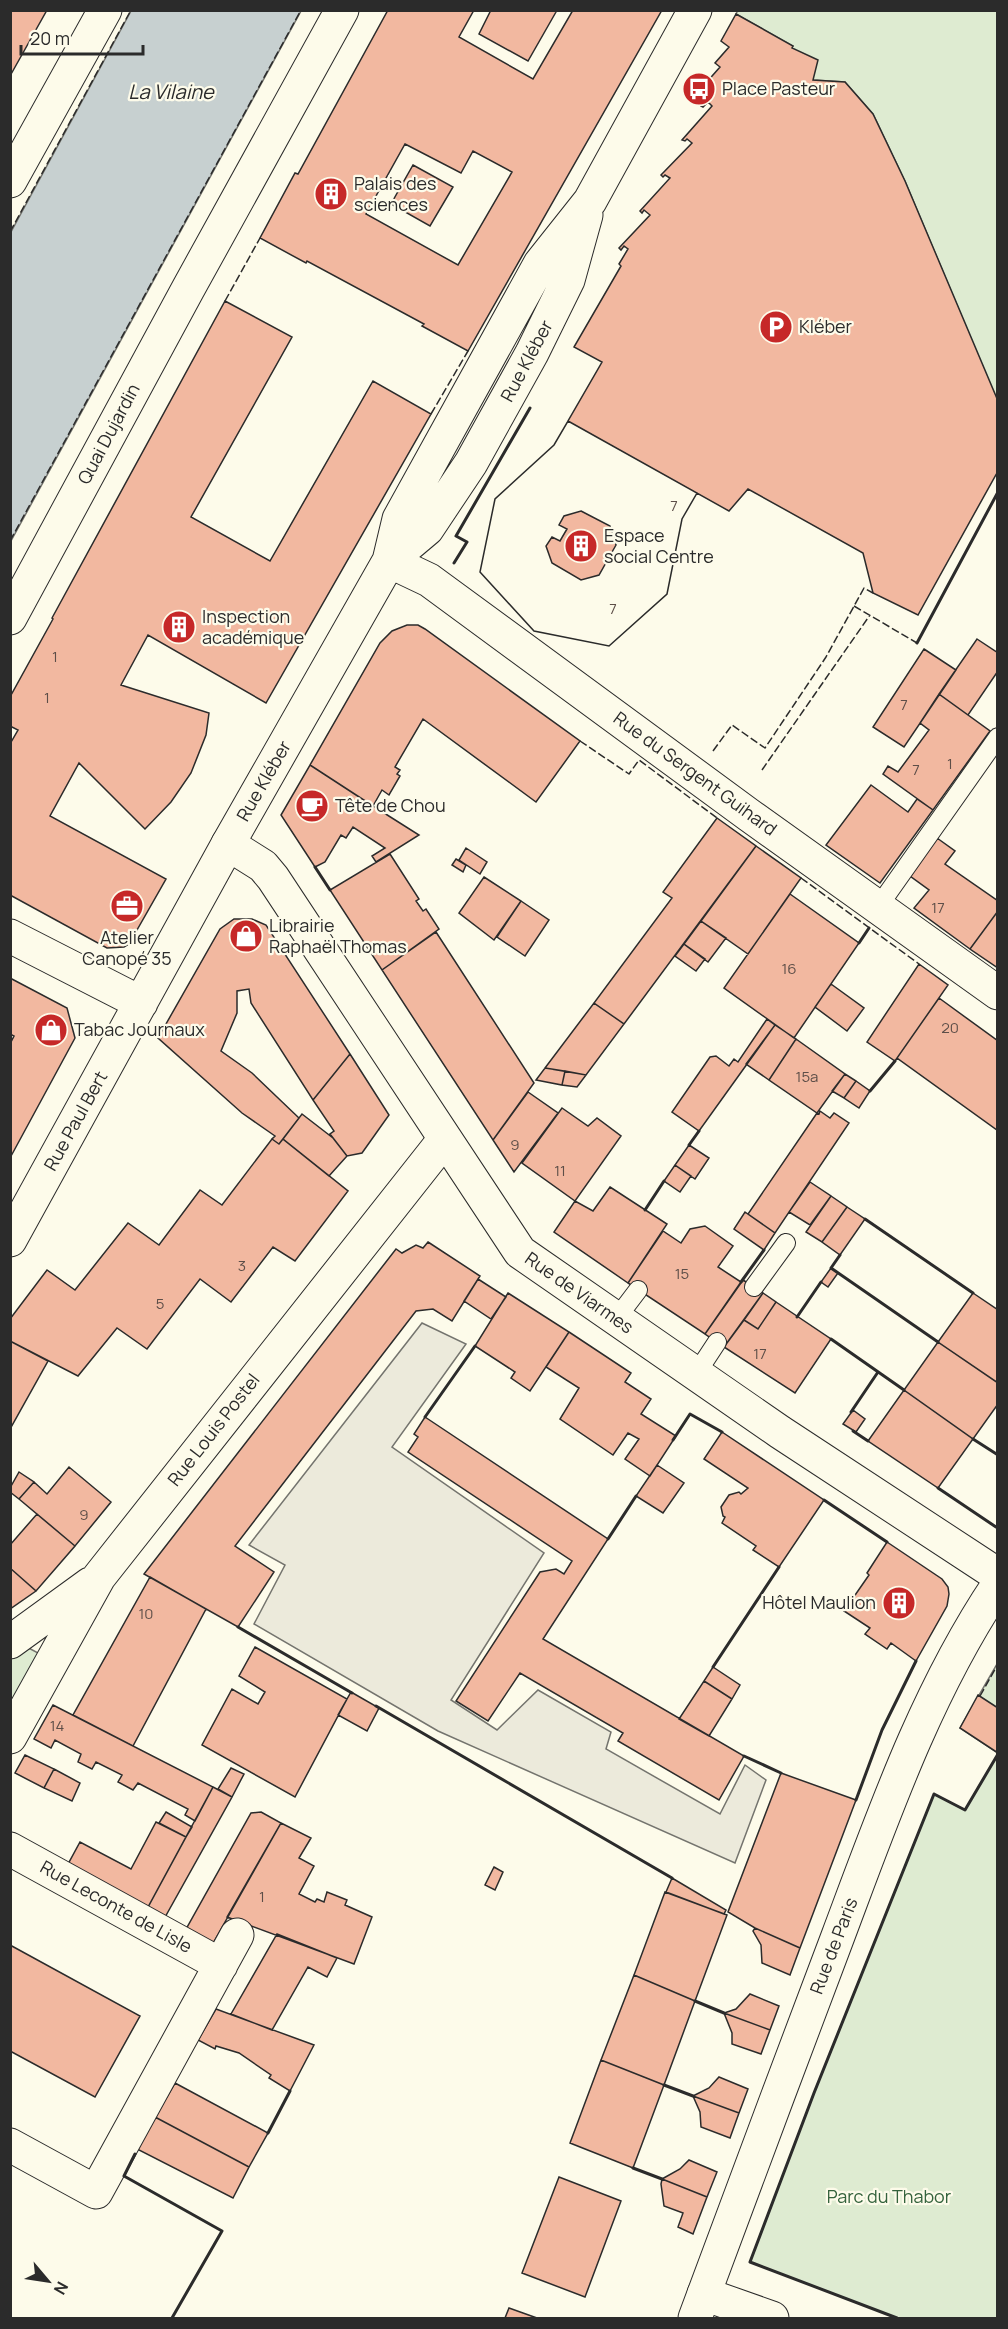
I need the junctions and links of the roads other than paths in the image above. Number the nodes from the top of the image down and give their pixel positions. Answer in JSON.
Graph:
{"nodes":[{"id":1,"x":105,"y":10,"type":"edge"},
{"id":2,"x":342,"y":10,"type":"edge"},
{"id":3,"x":696,"y":10,"type":"edge"},
{"id":4,"x":16,"y":160,"type":"edge"},
{"id":5,"x":389,"y":561,"type":"junction"},
{"id":6,"x":10,"y":618,"type":"edge"},
{"id":7,"x":998,"y":737,"type":"edge"},
{"id":8,"x":228,"y":844,"type":"junction"},
{"id":9,"x":878,"y":907,"type":"junction"},
{"id":10,"x":10,"y":936,"type":"edge"},
{"id":11,"x":998,"y":993,"type":"edge"},
{"id":12,"x":141,"y":1003,"type":"junction"},
{"id":13,"x":444,"y":1140,"type":"junction"},
{"id":14,"x":10,"y":1240,"type":"edge"},
{"id":15,"x":786,"y":1243,"type":"dead end"},
{"id":16,"x":754,"y":1287,"type":"dead end"},
{"id":17,"x":638,"y":1290,"type":"dead end"},
{"id":18,"x":616,"y":1320,"type":"junction"},
{"id":19,"x":717,"y":1341,"type":"dead end"},
{"id":20,"x":696,"y":1374,"type":"junction"},
{"id":21,"x":998,"y":1575,"type":"edge"},
{"id":22,"x":99,"y":1577,"type":"junction"},
{"id":23,"x":998,"y":1585,"type":"edge"},
{"id":24,"x":10,"y":1642,"type":"edge"},
{"id":25,"x":10,"y":1737,"type":"edge"},
{"id":26,"x":10,"y":1849,"type":"edge"},
{"id":27,"x":237,"y":1935,"type":"dead end"},
{"id":28,"x":221,"y":1965,"type":"junction"},
{"id":29,"x":10,"y":2145,"type":"edge"},
{"id":30,"x":699,"y":2306,"type":"edge"},
{"id":31,"x":772,"y":2319,"type":"edge"}],
"edges":[{"from":1,"to":4,"type":"street"},
{"from":2,"to":6,"type":"street","name":"Quai Dujardin"},
{"from":3,"to":5,"type":"street","name":"Rue Kléber"},
{"from":5,"to":8,"type":"street","name":"Rue Kléber"},
{"from":5,"to":9,"type":"street","name":"Rue du Sergent Guihard"},
{"from":7,"to":9,"type":"lane"},
{"from":8,"to":12,"type":"street","name":"Rue Kléber"},
{"from":8,"to":13,"type":"street","name":"Rue de Viarmes"},
{"from":9,"to":11,"type":"street","name":"Rue du Sergent Guihard"},
{"from":10,"to":12,"type":"street"},
{"from":12,"to":14,"type":"street","name":"Rue Paul Bert"},
{"from":13,"to":18,"type":"street","name":"Rue de Viarmes"},
{"from":13,"to":22,"type":"street","name":"Rue Louis Postel"},
{"from":15,"to":16,"type":"lane"},
{"from":17,"to":18,"type":"lane"},
{"from":18,"to":20,"type":"street","name":"Rue de Viarmes"},
{"from":19,"to":20,"type":"lane"},
{"from":20,"to":21,"type":"street","name":"Rue de Viarmes"},
{"from":22,"to":24,"type":"street"},
{"from":22,"to":25,"type":"street","name":"Rue Louis Postel"},
{"from":23,"to":30,"type":"street","name":"Rue de Paris"},
{"from":26,"to":28,"type":"street","name":"Rue Leconte de Lisle"},
{"from":27,"to":28,"type":"street"},
{"from":28,"to":29,"type":"street"},
{"from":30,"to":31,"type":"street"}]}
